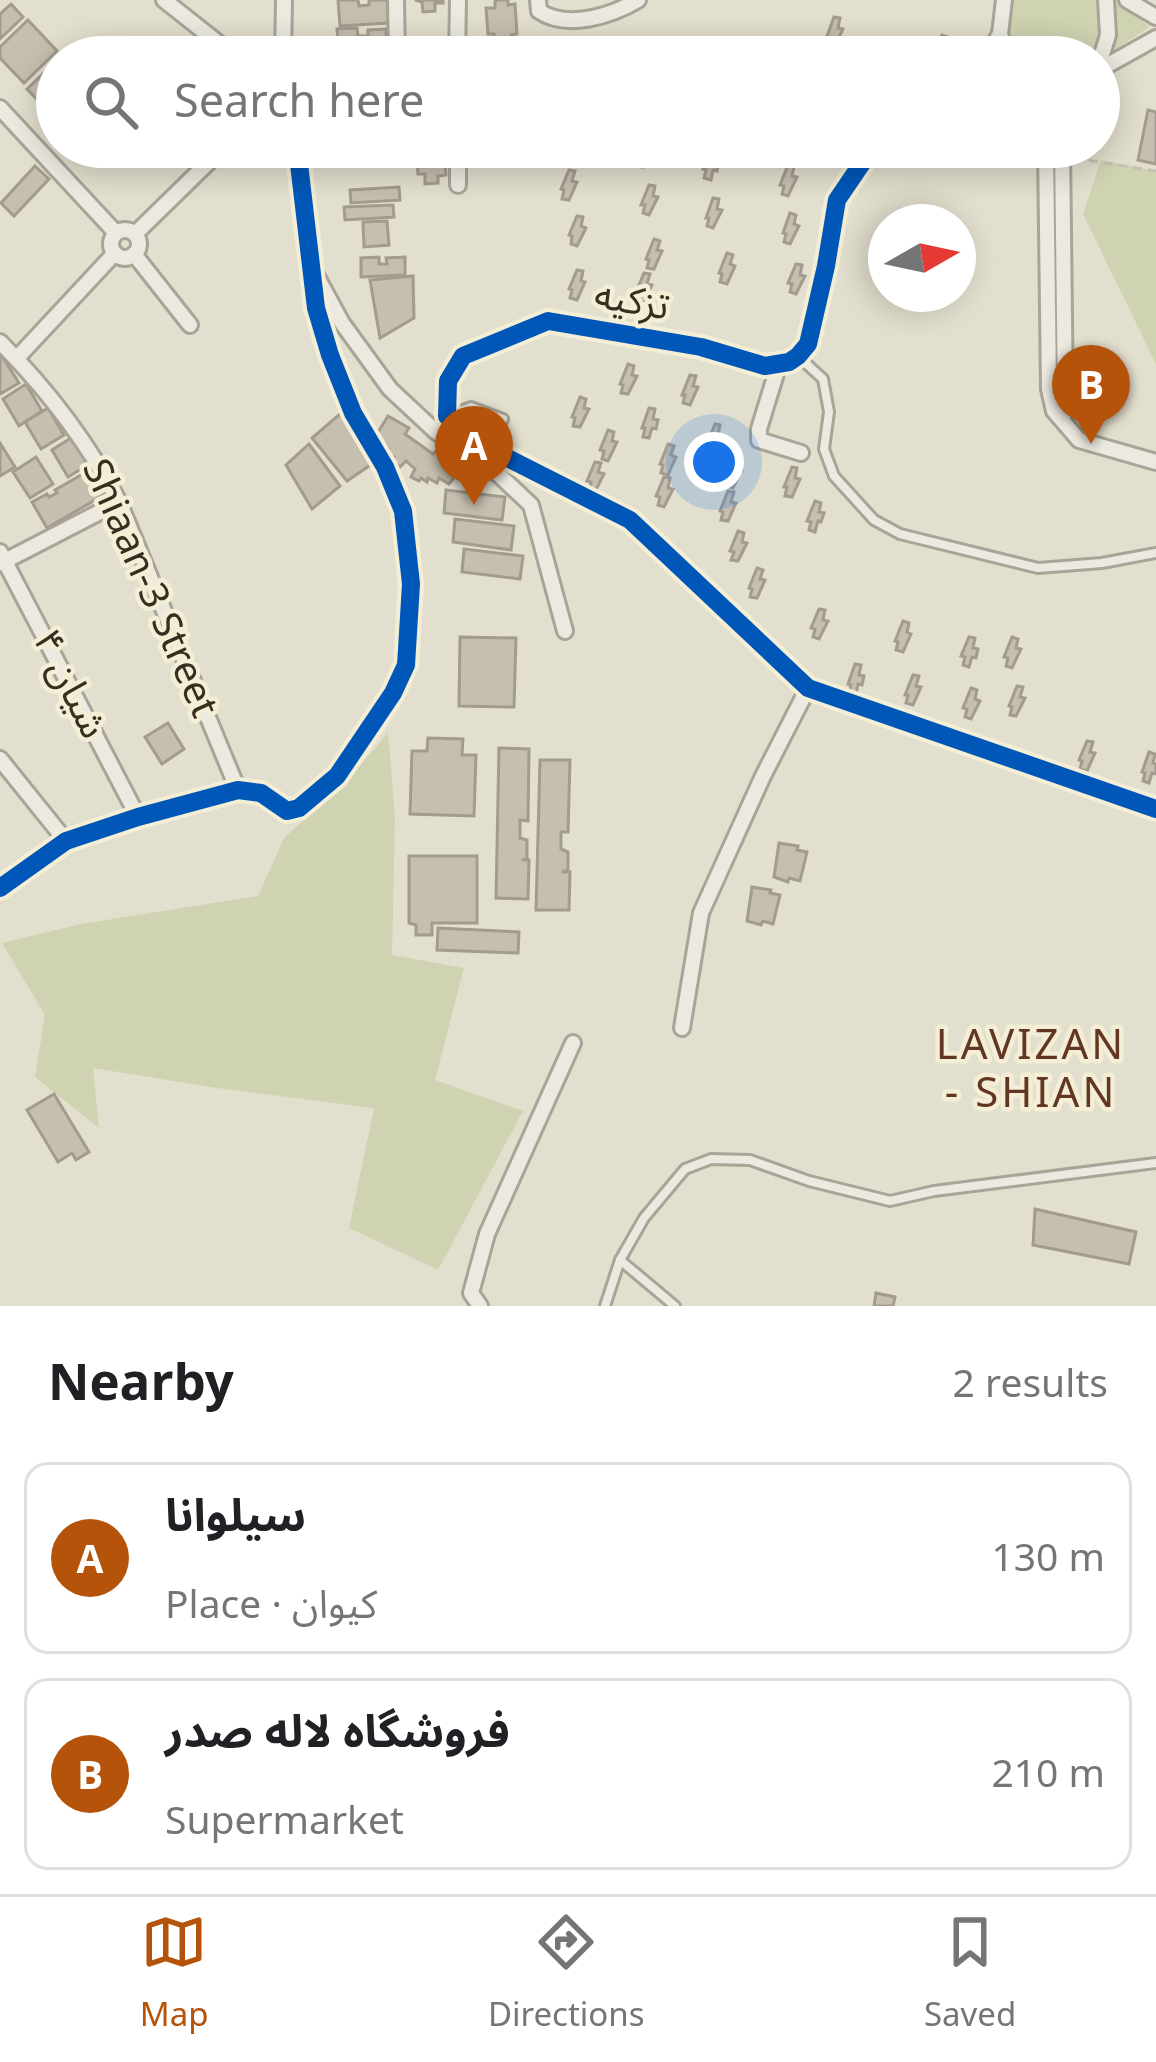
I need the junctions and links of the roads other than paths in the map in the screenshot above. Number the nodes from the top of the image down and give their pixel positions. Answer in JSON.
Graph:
{"nodes":[{"id":1,"x":164,"y":0,"type":"edge"},
{"id":2,"x":284,"y":0,"type":"edge"},
{"id":3,"x":396,"y":0,"type":"edge"},
{"id":4,"x":458,"y":0,"type":"edge"},
{"id":5,"x":538,"y":0,"type":"edge"},
{"id":6,"x":638,"y":0,"type":"edge"},
{"id":7,"x":1106,"y":0,"type":"edge"},
{"id":8,"x":1127,"y":0,"type":"edge"},
{"id":9,"x":999,"y":5,"type":"edge"},
{"id":10,"x":1156,"y":17,"type":"edge"},
{"id":11,"x":1000,"y":34,"type":"edge"},
{"id":12,"x":210,"y":36,"type":"edge"},
{"id":13,"x":284,"y":36,"type":"edge"},
{"id":14,"x":397,"y":36,"type":"edge"},
{"id":15,"x":457,"y":36,"type":"edge"},
{"id":16,"x":1108,"y":36,"type":"edge"},
{"id":17,"x":1156,"y":38,"type":"edge"},
{"id":18,"x":1120,"y":56,"type":"edge"},
{"id":19,"x":0,"y":108,"type":"edge"},
{"id":20,"x":36,"y":147,"type":"edge"},
{"id":21,"x":56,"y":168,"type":"edge"},
{"id":22,"x":203,"y":168,"type":"edge"},
{"id":23,"x":299,"y":168,"type":"edge"},
{"id":24,"x":458,"y":168,"type":"edge"},
{"id":25,"x":859,"y":168,"type":"edge"},
{"id":26,"x":1055,"y":168,"type":"edge"},
{"id":27,"x":458,"y":185,"type":"dead end"},
{"id":28,"x":116,"y":233,"type":"junction"},
{"id":29,"x":135,"y":234,"type":"junction"},
{"id":30,"x":116,"y":254,"type":"junction"},
{"id":31,"x":134,"y":254,"type":"junction"},
{"id":32,"x":311,"y":266,"type":"junction"},
{"id":33,"x":190,"y":325,"type":"dead end"},
{"id":34,"x":0,"y":342,"type":"edge"},
{"id":35,"x":798,"y":356,"type":"junction"},
{"id":36,"x":16,"y":358,"type":"junction"},
{"id":37,"x":779,"y":364,"type":"junction"},
{"id":38,"x":447,"y":416,"type":"junction"},
{"id":39,"x":491,"y":450,"type":"junction"},
{"id":40,"x":801,"y":453,"type":"dead end"},
{"id":41,"x":1156,"y":462,"type":"edge"},
{"id":42,"x":119,"y":502,"type":"junction"},
{"id":43,"x":1156,"y":553,"type":"edge"},
{"id":44,"x":2,"y":559,"type":"edge"},
{"id":45,"x":565,"y":632,"type":"dead end"},
{"id":46,"x":808,"y":688,"type":"junction"},
{"id":47,"x":0,"y":759,"type":"edge"},
{"id":48,"x":238,"y":790,"type":"junction"},
{"id":49,"x":1156,"y":809,"type":"edge"},
{"id":50,"x":138,"y":817,"type":"junction"},
{"id":51,"x":66,"y":841,"type":"junction"},
{"id":52,"x":0,"y":888,"type":"edge"},
{"id":53,"x":682,"y":1028,"type":"dead end"},
{"id":54,"x":573,"y":1043,"type":"dead end"},
{"id":55,"x":1156,"y":1163,"type":"edge"},
{"id":56,"x":620,"y":1260,"type":"junction"},
{"id":57,"x":480,"y":1306,"type":"edge"},
{"id":58,"x":604,"y":1306,"type":"edge"},
{"id":59,"x":675,"y":1306,"type":"edge"}],
"edges":[{"from":1,"to":12,"type":"street"},
{"from":2,"to":13,"type":"street"},
{"from":3,"to":14,"type":"street"},
{"from":4,"to":15,"type":"street"},
{"from":5,"to":6,"type":"street"},
{"from":7,"to":16,"type":"street"},
{"from":8,"to":10,"type":"street"},
{"from":9,"to":11,"type":"street"},
{"from":17,"to":18,"type":"street"},
{"from":19,"to":20,"type":"street"},
{"from":21,"to":28,"type":"street"},
{"from":22,"to":29,"type":"street"},
{"from":23,"to":32,"type":"street"},
{"from":24,"to":27,"type":"street"},
{"from":25,"to":35,"type":"street"},
{"from":26,"to":41,"type":"street"},
{"from":28,"to":29,"type":"street"},
{"from":28,"to":30,"type":"street"},
{"from":29,"to":31,"type":"street"},
{"from":30,"to":31,"type":"street"},
{"from":30,"to":36,"type":"street"},
{"from":31,"to":33,"type":"street"},
{"from":32,"to":45,"type":"street"},
{"from":32,"to":48,"type":"street"},
{"from":34,"to":36,"type":"street","name":"Shiaan-3 Street"},
{"from":35,"to":37,"type":"street"},
{"from":35,"to":43,"type":"lane"},
{"from":36,"to":42,"type":"street","name":"Shiaan-3 Street"},
{"from":37,"to":38,"type":"street","name":"تزکیه"},
{"from":37,"to":40,"type":"street"},
{"from":38,"to":39,"type":"street"},
{"from":38,"to":39,"type":"lane"},
{"from":39,"to":46,"type":"street"},
{"from":42,"to":44,"type":"street"},
{"from":42,"to":48,"type":"street","name":"Shiaan-3 Street"},
{"from":44,"to":50,"type":"street","name":"شیان ۴"},
{"from":46,"to":49,"type":"street"},
{"from":46,"to":53,"type":"street"},
{"from":47,"to":51,"type":"street"},
{"from":48,"to":50,"type":"street"},
{"from":50,"to":51,"type":"street"},
{"from":51,"to":52,"type":"street"},
{"from":54,"to":57,"type":"street"},
{"from":55,"to":56,"type":"lane"},
{"from":56,"to":58,"type":"lane"},
{"from":56,"to":59,"type":"lane"}]}
